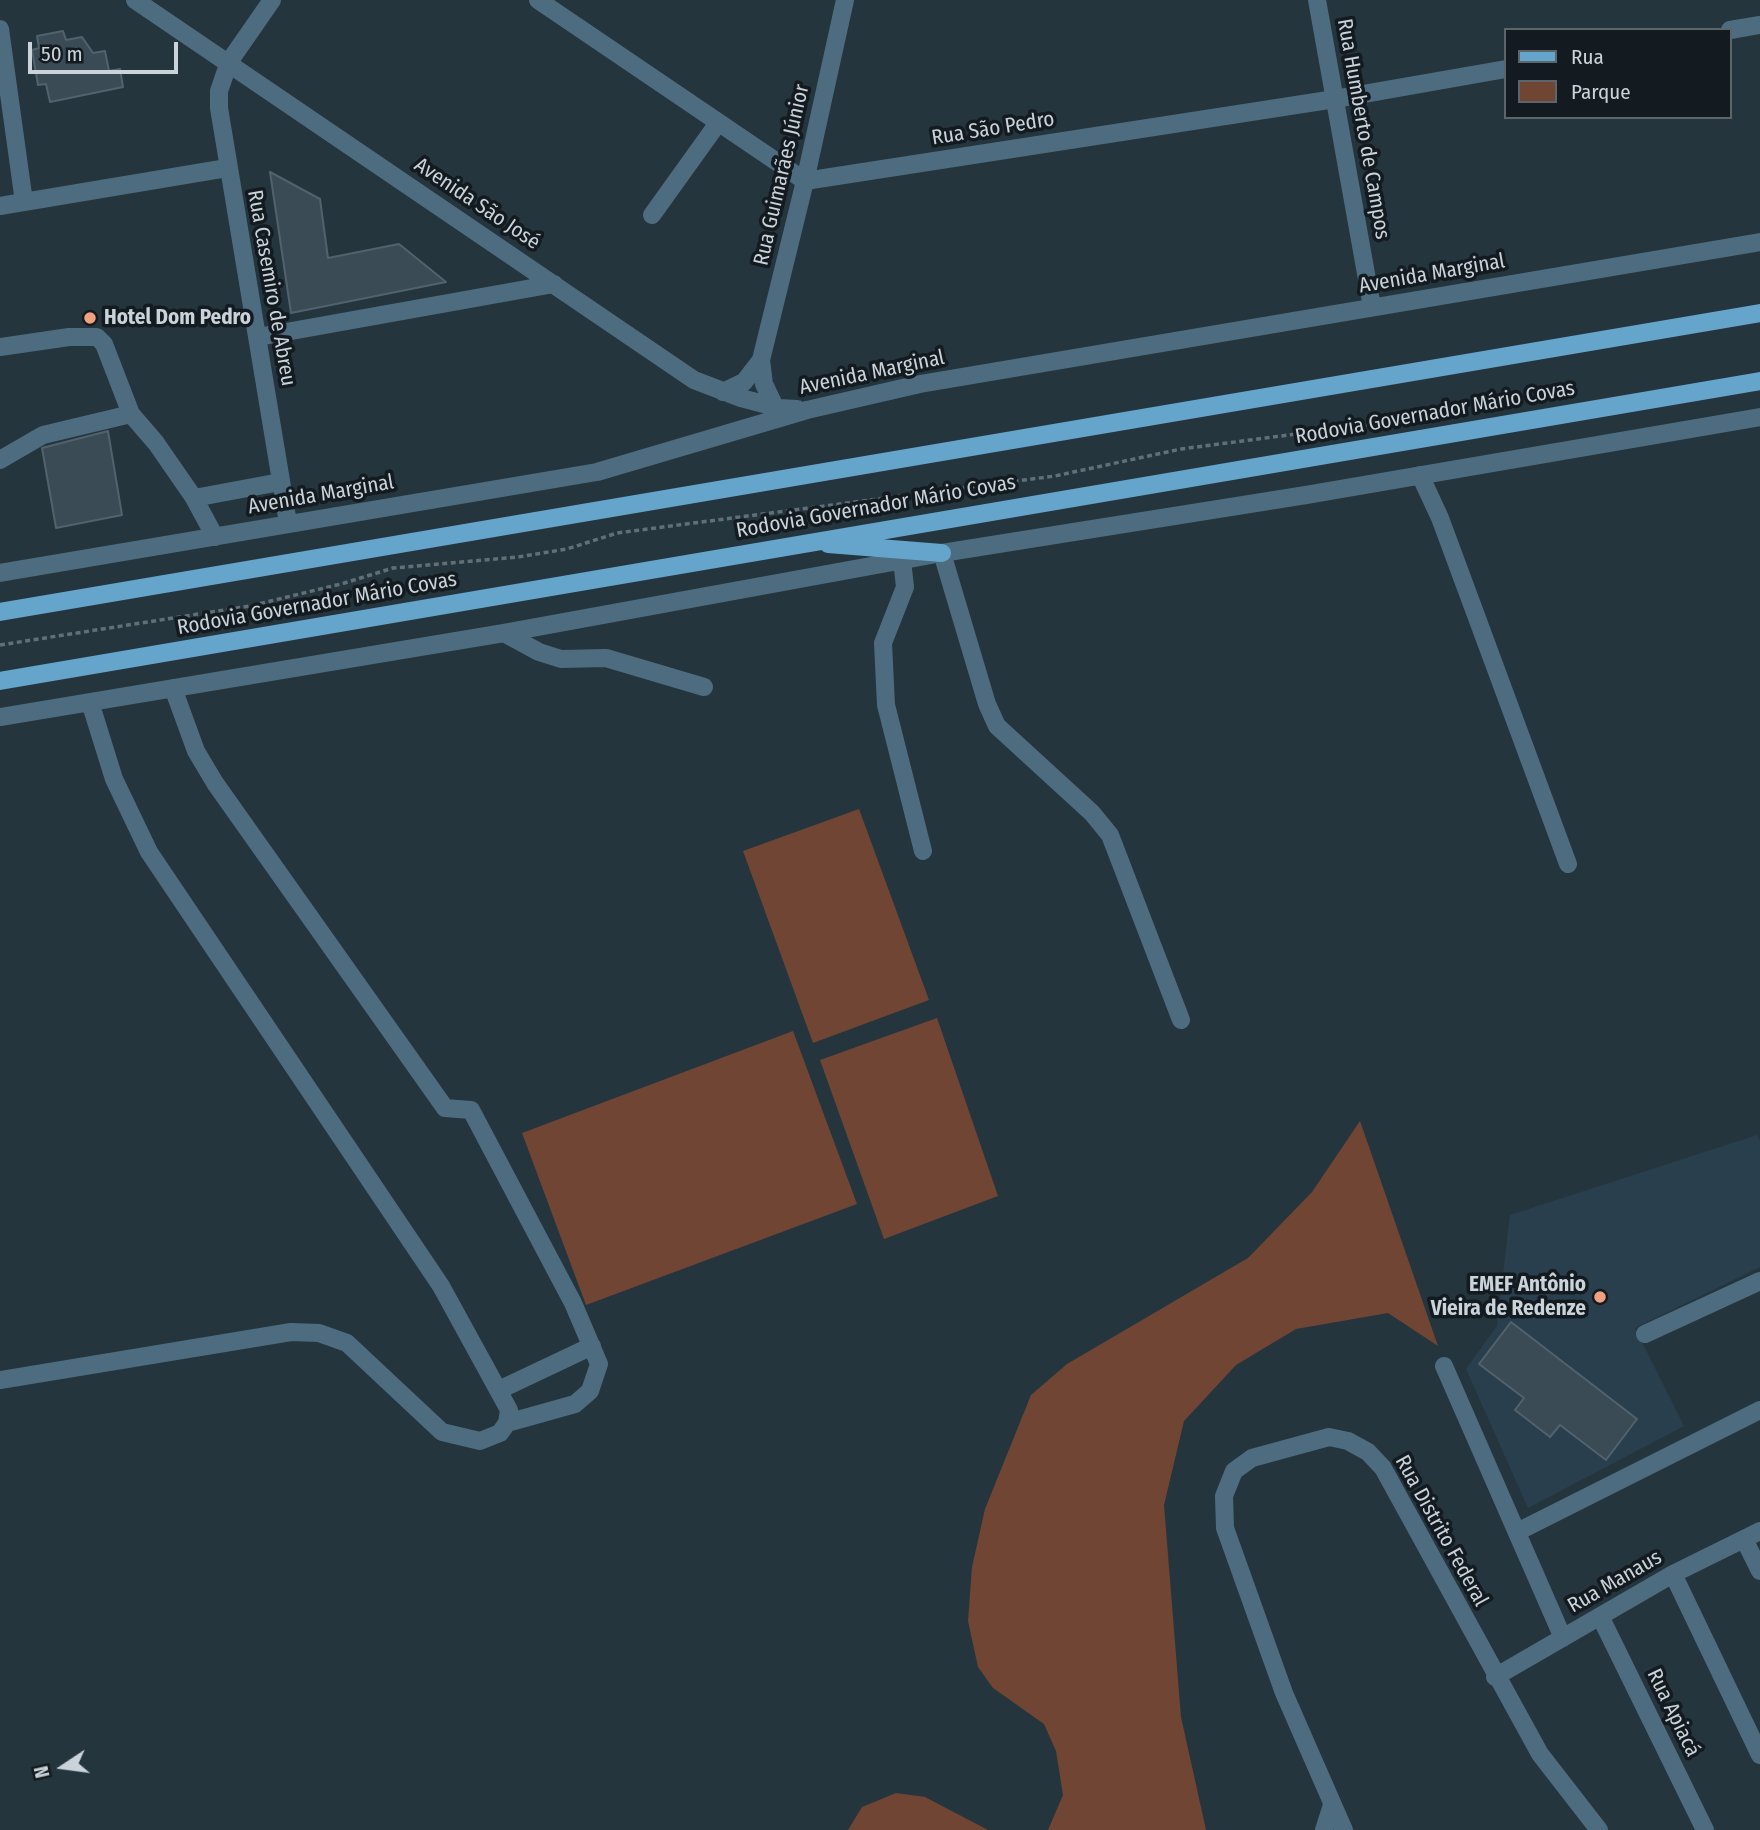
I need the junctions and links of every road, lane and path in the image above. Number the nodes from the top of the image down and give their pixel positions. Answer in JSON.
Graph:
{"nodes":[{"id":1,"x":135,"y":0,"type":"edge"},
{"id":2,"x":272,"y":0,"type":"edge"},
{"id":3,"x":538,"y":0,"type":"edge"},
{"id":4,"x":845,"y":0,"type":"edge"},
{"id":5,"x":1317,"y":0,"type":"edge"},
{"id":6,"x":1760,"y":25,"type":"edge"},
{"id":7,"x":0,"y":29,"type":"edge"},
{"id":8,"x":1732,"y":30,"type":"edge"},
{"id":9,"x":229,"y":62,"type":"junction"},
{"id":10,"x":1504,"y":69,"type":"edge"},
{"id":11,"x":1335,"y":99,"type":"junction"},
{"id":12,"x":718,"y":122,"type":"junction"},
{"id":13,"x":227,"y":168,"type":"junction"},
{"id":14,"x":805,"y":181,"type":"junction"},
{"id":15,"x":24,"y":202,"type":"junction"},
{"id":16,"x":0,"y":206,"type":"edge"},
{"id":17,"x":652,"y":215,"type":"dead end"},
{"id":18,"x":1760,"y":242,"type":"edge"},
{"id":19,"x":554,"y":284,"type":"junction"},
{"id":20,"x":1372,"y":307,"type":"junction"},
{"id":21,"x":1760,"y":313,"type":"edge"},
{"id":22,"x":258,"y":337,"type":"junction"},
{"id":23,"x":0,"y":347,"type":"edge"},
{"id":24,"x":761,"y":360,"type":"junction"},
{"id":25,"x":1760,"y":381,"type":"edge"},
{"id":26,"x":723,"y":392,"type":"junction"},
{"id":27,"x":775,"y":407,"type":"junction"},
{"id":28,"x":807,"y":410,"type":"junction"},
{"id":29,"x":131,"y":414,"type":"junction"},
{"id":30,"x":1760,"y":416,"type":"edge"},
{"id":31,"x":1428,"y":417,"type":"dead end"},
{"id":32,"x":0,"y":460,"type":"edge"},
{"id":33,"x":1420,"y":475,"type":"junction"},
{"id":34,"x":280,"y":482,"type":"junction"},
{"id":35,"x":194,"y":498,"type":"junction"},
{"id":36,"x":288,"y":523,"type":"junction"},
{"id":37,"x":215,"y":537,"type":"junction"},
{"id":38,"x":801,"y":542,"type":"junction"},
{"id":39,"x":943,"y":553,"type":"junction"},
{"id":40,"x":902,"y":560,"type":"junction"},
{"id":41,"x":0,"y":573,"type":"edge"},
{"id":42,"x":0,"y":612,"type":"edge"},
{"id":43,"x":504,"y":632,"type":"junction"},
{"id":44,"x":0,"y":645,"type":"edge"},
{"id":45,"x":0,"y":681,"type":"edge"},
{"id":46,"x":704,"y":687,"type":"dead end"},
{"id":47,"x":173,"y":688,"type":"junction"},
{"id":48,"x":90,"y":702,"type":"junction"},
{"id":49,"x":0,"y":717,"type":"edge"},
{"id":50,"x":923,"y":851,"type":"dead end"},
{"id":51,"x":1568,"y":864,"type":"dead end"},
{"id":52,"x":1181,"y":1020,"type":"dead end"},
{"id":53,"x":1760,"y":1281,"type":"edge"},
{"id":54,"x":1645,"y":1334,"type":"dead end"},
{"id":55,"x":592,"y":1346,"type":"junction"},
{"id":56,"x":1444,"y":1366,"type":"dead end"},
{"id":57,"x":0,"y":1380,"type":"edge"},
{"id":58,"x":499,"y":1390,"type":"junction"},
{"id":59,"x":1760,"y":1410,"type":"edge"},
{"id":60,"x":507,"y":1423,"type":"junction"},
{"id":61,"x":1519,"y":1531,"type":"junction"},
{"id":62,"x":1752,"y":1535,"type":"edge"},
{"id":63,"x":1760,"y":1571,"type":"edge"},
{"id":64,"x":1673,"y":1574,"type":"junction"},
{"id":65,"x":1600,"y":1616,"type":"junction"},
{"id":66,"x":1563,"y":1638,"type":"junction"},
{"id":67,"x":1495,"y":1676,"type":"junction"},
{"id":68,"x":1760,"y":1755,"type":"edge"},
{"id":69,"x":1332,"y":1805,"type":"junction"},
{"id":70,"x":1324,"y":1830,"type":"edge"},
{"id":71,"x":1344,"y":1830,"type":"edge"},
{"id":72,"x":1599,"y":1830,"type":"edge"},
{"id":73,"x":1704,"y":1830,"type":"edge"}],
"edges":[{"from":1,"to":9,"type":"street","name":"Avenida São José"},
{"from":2,"to":9,"type":"street","name":"Rua Casemiro de Abreu"},
{"from":3,"to":12,"type":"street"},
{"from":4,"to":14,"type":"street","name":"Rua Guimarães Júnior"},
{"from":5,"to":11,"type":"street","name":"Rua Humberto de Campos"},
{"from":6,"to":8,"type":"street"},
{"from":7,"to":15,"type":"street"},
{"from":9,"to":13,"type":"street","name":"Rua Casemiro de Abreu"},
{"from":9,"to":19,"type":"street","name":"Avenida São José"},
{"from":10,"to":11,"type":"street","name":"Rua São Pedro"},
{"from":11,"to":14,"type":"street","name":"Rua São Pedro"},
{"from":11,"to":20,"type":"street","name":"Rua Humberto de Campos"},
{"from":12,"to":14,"type":"street"},
{"from":12,"to":17,"type":"street"},
{"from":13,"to":15,"type":"street"},
{"from":13,"to":22,"type":"street","name":"Rua Casemiro de Abreu"},
{"from":14,"to":24,"type":"street","name":"Rua Guimarães Júnior"},
{"from":15,"to":16,"type":"street"},
{"from":18,"to":20,"type":"street","name":"Avenida Marginal"},
{"from":19,"to":22,"type":"street"},
{"from":19,"to":26,"type":"street","name":"Avenida São José"},
{"from":20,"to":28,"type":"street","name":"Avenida Marginal"},
{"from":21,"to":42,"type":"main road","name":"Rodovia Governador Mário Covas"},
{"from":22,"to":34,"type":"street","name":"Rua Casemiro de Abreu"},
{"from":23,"to":29,"type":"street"},
{"from":24,"to":26,"type":"street","name":"Rua Guimarães Júnior"},
{"from":24,"to":27,"type":"street","name":"Rua Guimarães Júnior"},
{"from":25,"to":38,"type":"main road","name":"Rodovia Governador Mário Covas"},
{"from":26,"to":27,"type":"street","name":"Avenida São José"},
{"from":27,"to":28,"type":"street","name":"Avenida São José"},
{"from":28,"to":36,"type":"street","name":"Avenida Marginal"},
{"from":29,"to":32,"type":"street"},
{"from":29,"to":35,"type":"street"},
{"from":30,"to":33,"type":"street"},
{"from":31,"to":44,"type":"path"},
{"from":33,"to":39,"type":"street"},
{"from":33,"to":51,"type":"street"},
{"from":34,"to":35,"type":"street"},
{"from":34,"to":36,"type":"street","name":"Rua Casemiro de Abreu"},
{"from":35,"to":37,"type":"street"},
{"from":36,"to":37,"type":"street","name":"Avenida Marginal"},
{"from":37,"to":41,"type":"street","name":"Avenida Marginal"},
{"from":38,"to":39,"type":"main road"},
{"from":38,"to":45,"type":"main road","name":"Rodovia Governador Mário Covas"},
{"from":39,"to":40,"type":"street"},
{"from":39,"to":52,"type":"street"},
{"from":40,"to":43,"type":"street"},
{"from":40,"to":50,"type":"street"},
{"from":43,"to":46,"type":"street"},
{"from":43,"to":47,"type":"street"},
{"from":47,"to":48,"type":"street"},
{"from":47,"to":55,"type":"street"},
{"from":48,"to":49,"type":"street"},
{"from":48,"to":58,"type":"street"},
{"from":53,"to":54,"type":"street"},
{"from":55,"to":58,"type":"street"},
{"from":55,"to":60,"type":"street"},
{"from":56,"to":61,"type":"street"},
{"from":57,"to":60,"type":"street"},
{"from":58,"to":60,"type":"street"},
{"from":59,"to":61,"type":"street"},
{"from":61,"to":66,"type":"street"},
{"from":62,"to":63,"type":"street"},
{"from":62,"to":64,"type":"street","name":"Rua Manaus"},
{"from":64,"to":65,"type":"street","name":"Rua Manaus"},
{"from":64,"to":68,"type":"street"},
{"from":65,"to":66,"type":"street","name":"Rua Manaus"},
{"from":65,"to":73,"type":"street","name":"Rua Apiacá"},
{"from":66,"to":67,"type":"street","name":"Rua Manaus"},
{"from":67,"to":69,"type":"street","name":"Rua Distrito Federal"},
{"from":67,"to":72,"type":"street","name":"Rua Distrito Federal"},
{"from":69,"to":70,"type":"street"},
{"from":69,"to":71,"type":"street","name":"Rua Distrito Federal"}]}
